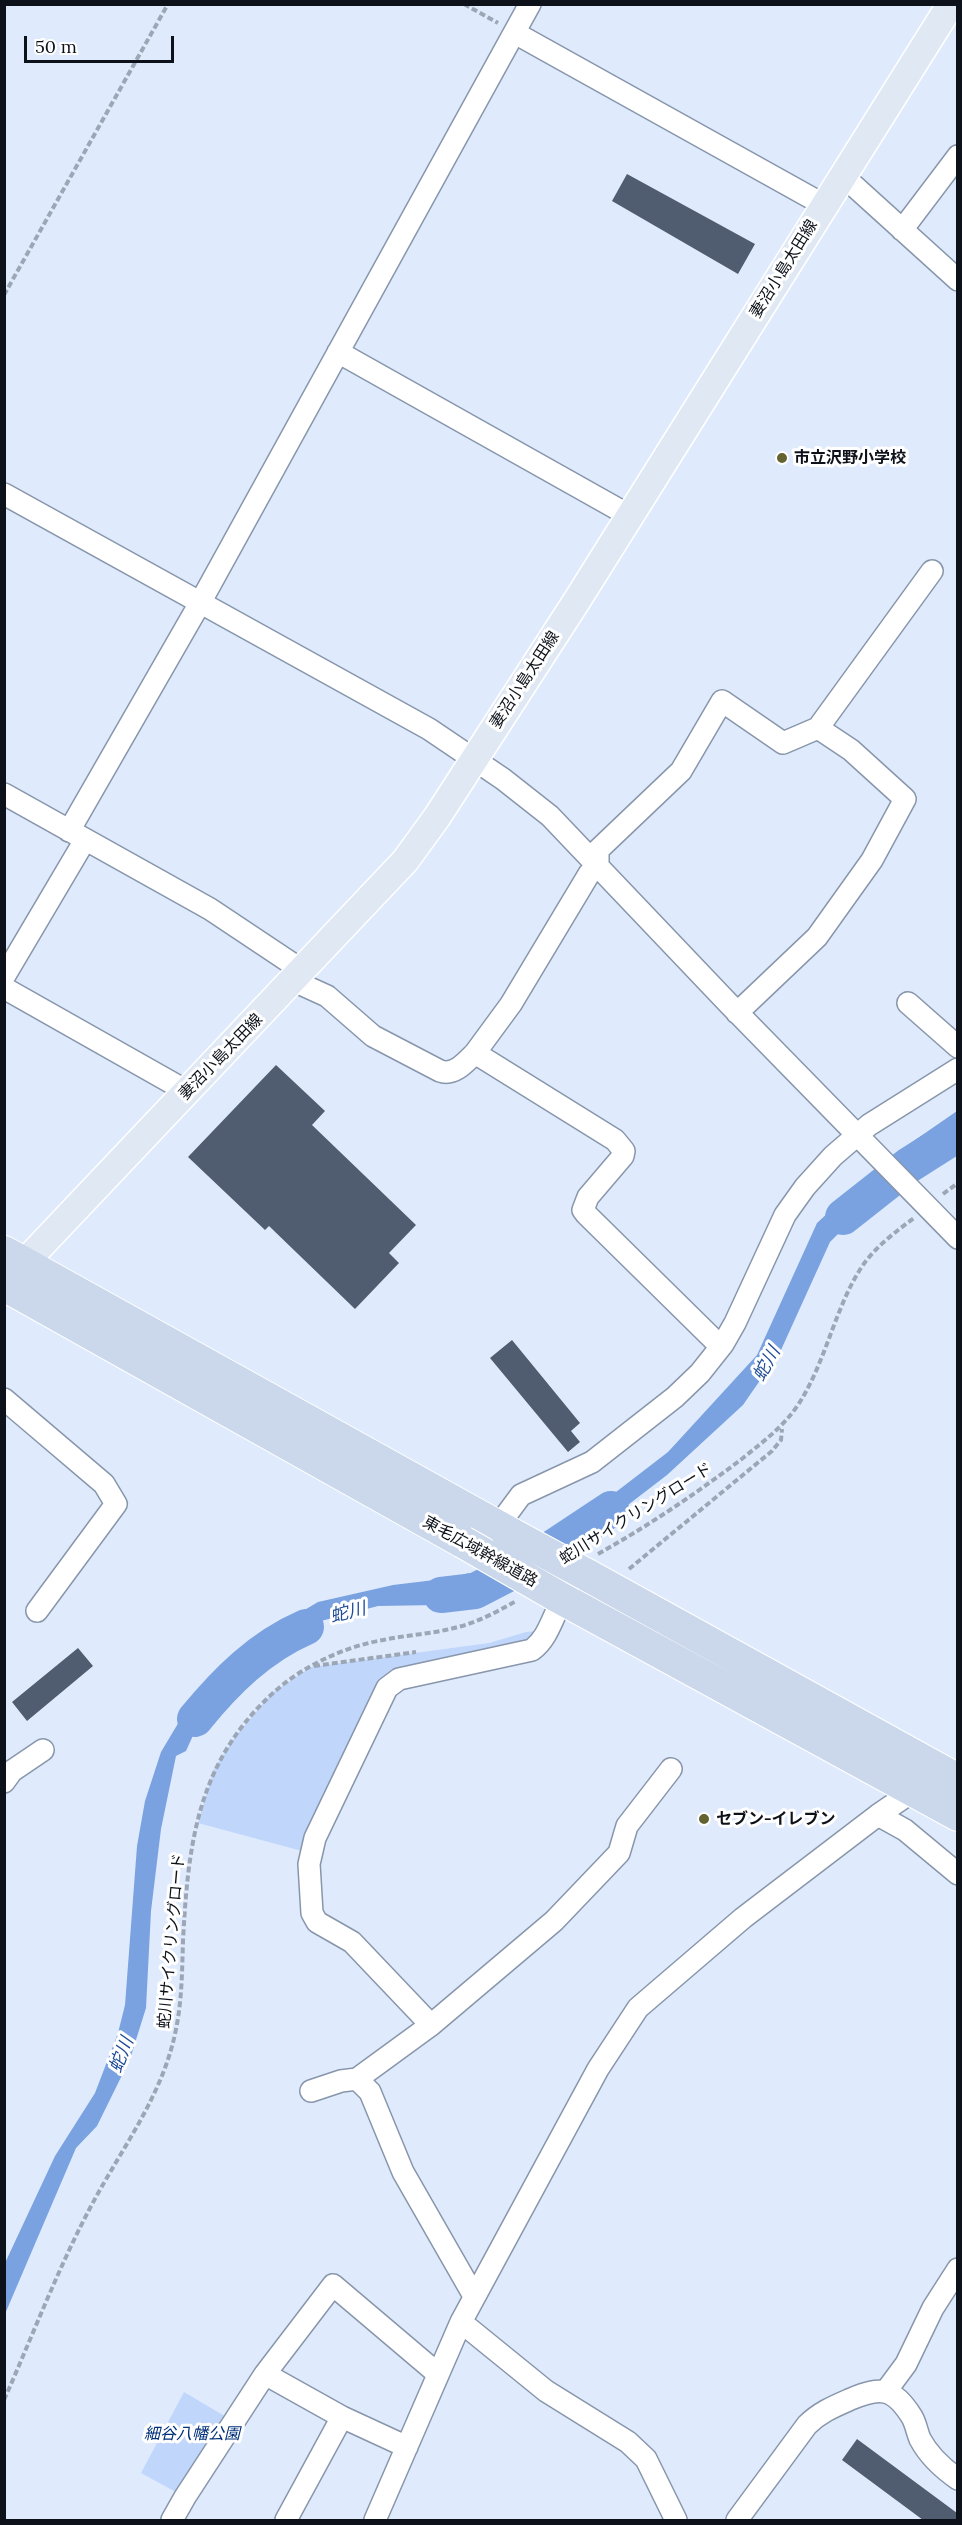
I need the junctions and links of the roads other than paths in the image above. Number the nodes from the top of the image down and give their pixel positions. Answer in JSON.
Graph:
{"nodes":[{"id":1,"x":530,"y":4,"type":"edge"},
{"id":2,"x":951,"y":4,"type":"edge"},
{"id":3,"x":515,"y":33,"type":"junction"},
{"id":4,"x":957,"y":156,"type":"edge"},
{"id":5,"x":842,"y":175,"type":"junction"},
{"id":6,"x":824,"y":205,"type":"junction"},
{"id":7,"x":902,"y":230,"type":"junction"},
{"id":8,"x":957,"y":280,"type":"edge"},
{"id":9,"x":338,"y":352,"type":"junction"},
{"id":10,"x":4,"y":494,"type":"edge"},
{"id":11,"x":630,"y":516,"type":"junction"},
{"id":12,"x":932,"y":571,"type":"dead end"},
{"id":13,"x":200,"y":603,"type":"junction"},
{"id":14,"x":818,"y":728,"type":"junction"},
{"id":15,"x":474,"y":758,"type":"junction"},
{"id":16,"x":4,"y":794,"type":"edge"},
{"id":17,"x":77,"y":835,"type":"junction"},
{"id":18,"x":598,"y":865,"type":"junction"},
{"id":19,"x":298,"y":976,"type":"junction"},
{"id":20,"x":4,"y":977,"type":"edge"},
{"id":21,"x":4,"y":988,"type":"edge"},
{"id":22,"x":908,"y":1003,"type":"dead end"},
{"id":23,"x":737,"y":1013,"type":"junction"},
{"id":24,"x":957,"y":1047,"type":"edge"},
{"id":25,"x":475,"y":1053,"type":"junction"},
{"id":26,"x":957,"y":1069,"type":"edge"},
{"id":27,"x":188,"y":1092,"type":"junction"},
{"id":28,"x":860,"y":1140,"type":"junction"},
{"id":29,"x":957,"y":1238,"type":"edge"},
{"id":30,"x":10,"y":1271,"type":"edge"},
{"id":31,"x":723,"y":1344,"type":"junction"},
{"id":32,"x":4,"y":1398,"type":"edge"},
{"id":33,"x":502,"y":1528,"type":"junction"},
{"id":34,"x":548,"y":1597,"type":"junction"},
{"id":35,"x":37,"y":1611,"type":"dead end"},
{"id":36,"x":43,"y":1750,"type":"dead end"},
{"id":37,"x":671,"y":1769,"type":"dead end"},
{"id":38,"x":952,"y":1771,"type":"edge"},
{"id":39,"x":4,"y":1782,"type":"edge"},
{"id":40,"x":914,"y":1790,"type":"junction"},
{"id":41,"x":878,"y":1815,"type":"junction"},
{"id":42,"x":957,"y":1815,"type":"edge"},
{"id":43,"x":957,"y":1874,"type":"edge"},
{"id":44,"x":431,"y":2025,"type":"junction"},
{"id":45,"x":357,"y":2079,"type":"junction"},
{"id":46,"x":310,"y":2091,"type":"dead end"},
{"id":47,"x":957,"y":2269,"type":"edge"},
{"id":48,"x":474,"y":2296,"type":"junction"},
{"id":49,"x":461,"y":2322,"type":"junction"},
{"id":50,"x":265,"y":2374,"type":"junction"},
{"id":51,"x":438,"y":2374,"type":"junction"},
{"id":52,"x":886,"y":2391,"type":"junction"},
{"id":53,"x":342,"y":2417,"type":"junction"},
{"id":54,"x":407,"y":2447,"type":"junction"},
{"id":55,"x":957,"y":2479,"type":"edge"},
{"id":56,"x":172,"y":2520,"type":"edge"},
{"id":57,"x":286,"y":2520,"type":"edge"},
{"id":58,"x":375,"y":2520,"type":"edge"},
{"id":59,"x":676,"y":2520,"type":"edge"},
{"id":60,"x":736,"y":2520,"type":"edge"}],
"edges":[{"from":1,"to":3,"type":"street"},
{"from":2,"to":5,"type":"main road","name":"妻沼小島太田線"},
{"from":3,"to":6,"type":"street"},
{"from":3,"to":9,"type":"street"},
{"from":4,"to":7,"type":"street"},
{"from":5,"to":6,"type":"main road","name":"妻沼小島太田線"},
{"from":5,"to":7,"type":"street"},
{"from":6,"to":11,"type":"main road","name":"妻沼小島太田線"},
{"from":7,"to":8,"type":"street"},
{"from":9,"to":11,"type":"street"},
{"from":9,"to":13,"type":"street"},
{"from":10,"to":13,"type":"street"},
{"from":11,"to":15,"type":"main road","name":"妻沼小島太田線"},
{"from":12,"to":14,"type":"street"},
{"from":13,"to":15,"type":"street"},
{"from":13,"to":17,"type":"street"},
{"from":14,"to":18,"type":"street"},
{"from":14,"to":23,"type":"street"},
{"from":15,"to":18,"type":"street"},
{"from":15,"to":19,"type":"main road","name":"妻沼小島太田線"},
{"from":16,"to":17,"type":"street"},
{"from":17,"to":19,"type":"street"},
{"from":17,"to":20,"type":"street"},
{"from":18,"to":23,"type":"street"},
{"from":18,"to":25,"type":"street"},
{"from":19,"to":25,"type":"street"},
{"from":19,"to":27,"type":"main road","name":"妻沼小島太田線"},
{"from":21,"to":27,"type":"street"},
{"from":22,"to":24,"type":"street"},
{"from":23,"to":28,"type":"street"},
{"from":25,"to":31,"type":"street"},
{"from":26,"to":28,"type":"street"},
{"from":27,"to":30,"type":"main road","name":"妻沼小島太田線"},
{"from":28,"to":29,"type":"street"},
{"from":28,"to":31,"type":"street"},
{"from":30,"to":33,"type":"highway","name":"東毛広域幹線道路"},
{"from":30,"to":34,"type":"highway","name":"東毛広域幹線道路","bridge":true},
{"from":31,"to":33,"type":"street"},
{"from":32,"to":35,"type":"street"},
{"from":33,"to":38,"type":"highway","name":"東毛広域幹線道路","bridge":true},
{"from":34,"to":40,"type":"highway","name":"東毛広域幹線道路"},
{"from":34,"to":44,"type":"street"},
{"from":36,"to":39,"type":"street"},
{"from":37,"to":44,"type":"street"},
{"from":38,"to":40,"type":"street"},
{"from":40,"to":41,"type":"street"},
{"from":40,"to":42,"type":"highway","name":"東毛広域幹線道路"},
{"from":41,"to":43,"type":"street"},
{"from":41,"to":48,"type":"street"},
{"from":44,"to":45,"type":"street"},
{"from":45,"to":46,"type":"street"},
{"from":45,"to":48,"type":"street"},
{"from":47,"to":52,"type":"street"},
{"from":48,"to":49,"type":"street"},
{"from":49,"to":51,"type":"street"},
{"from":49,"to":59,"type":"street"},
{"from":50,"to":51,"type":"street"},
{"from":50,"to":53,"type":"street"},
{"from":50,"to":56,"type":"street"},
{"from":51,"to":54,"type":"street"},
{"from":52,"to":55,"type":"street"},
{"from":52,"to":60,"type":"street"},
{"from":53,"to":54,"type":"street"},
{"from":53,"to":57,"type":"street"},
{"from":54,"to":58,"type":"street"}]}
